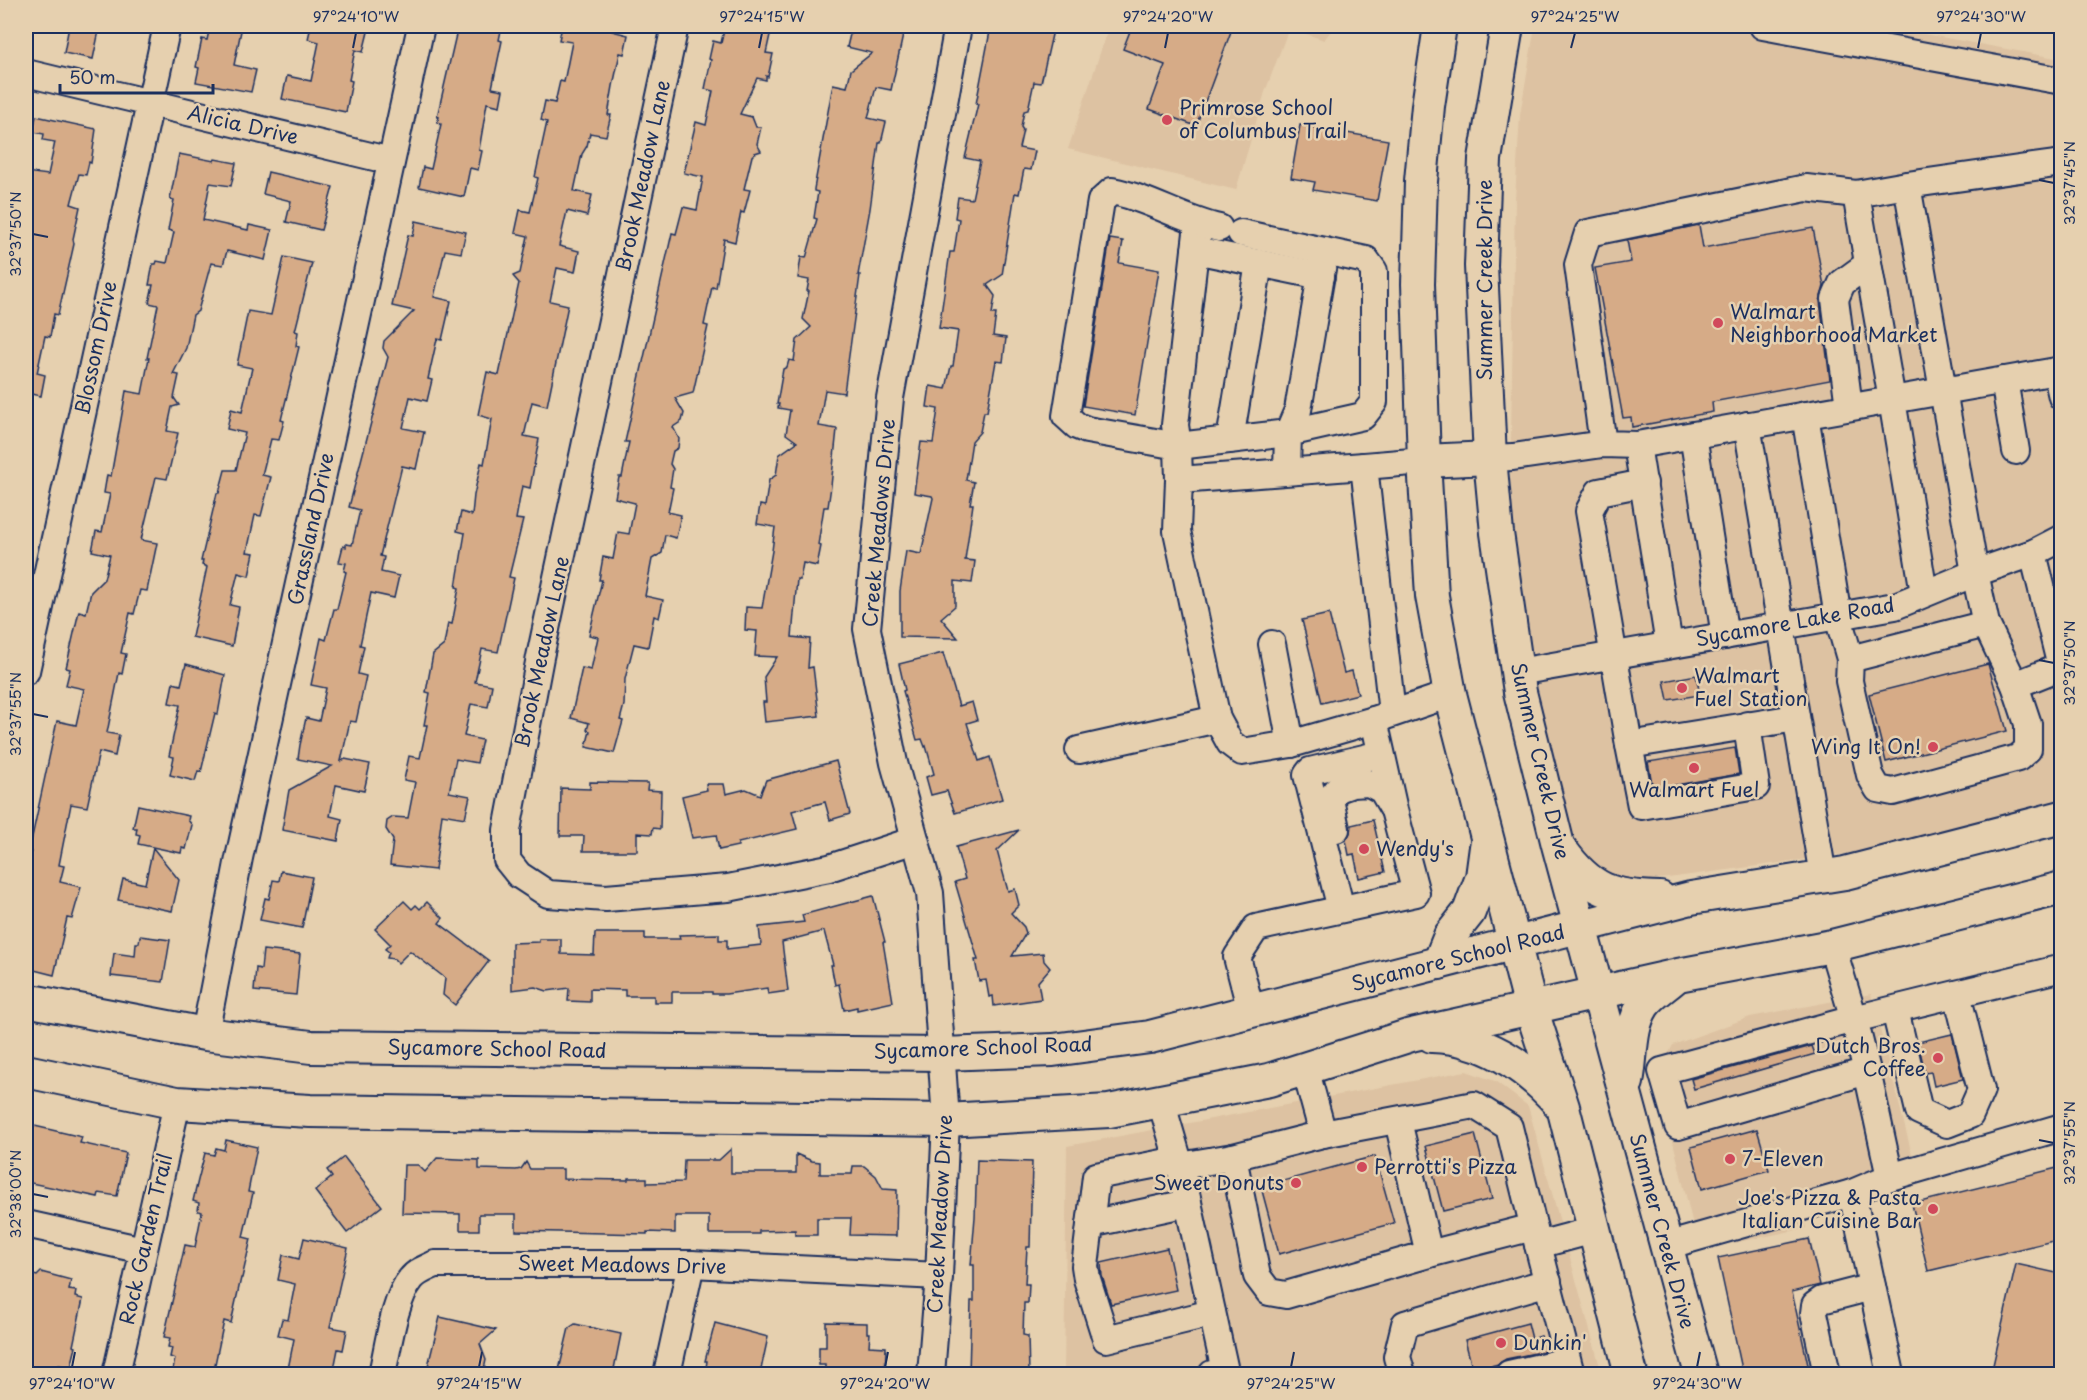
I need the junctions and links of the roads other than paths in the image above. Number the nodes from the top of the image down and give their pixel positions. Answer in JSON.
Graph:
{"nodes":[{"id":1,"x":167,"y":26,"type":"edge"},
{"id":2,"x":421,"y":26,"type":"edge"},
{"id":3,"x":675,"y":26,"type":"edge"},
{"id":4,"x":958,"y":26,"type":"edge"},
{"id":5,"x":1440,"y":26,"type":"edge"},
{"id":6,"x":1507,"y":26,"type":"edge"},
{"id":7,"x":1763,"y":26,"type":"edge"},
{"id":8,"x":26,"y":73,"type":"edge"},
{"id":9,"x":2061,"y":81,"type":"edge"},
{"id":10,"x":150,"y":103,"type":"junction"},
{"id":11,"x":391,"y":161,"type":"junction"},
{"id":12,"x":2061,"y":163,"type":"edge"},
{"id":13,"x":1907,"y":185,"type":"junction"},
{"id":14,"x":1856,"y":194,"type":"junction"},
{"id":15,"x":1220,"y":228,"type":"junction"},
{"id":16,"x":1195,"y":250,"type":"junction"},
{"id":17,"x":1259,"y":263,"type":"junction"},
{"id":18,"x":1323,"y":263,"type":"junction"},
{"id":19,"x":1868,"y":264,"type":"junction"},
{"id":20,"x":2059,"y":370,"type":"edge"},
{"id":21,"x":2004,"y":380,"type":"junction"},
{"id":22,"x":1943,"y":390,"type":"junction"},
{"id":23,"x":2061,"y":397,"type":"edge"},
{"id":24,"x":1892,"y":399,"type":"junction"},
{"id":25,"x":1849,"y":407,"type":"junction"},
{"id":26,"x":1805,"y":415,"type":"junction"},
{"id":27,"x":1747,"y":425,"type":"junction"},
{"id":28,"x":1288,"y":433,"type":"junction"},
{"id":29,"x":1693,"y":435,"type":"junction"},
{"id":30,"x":1230,"y":440,"type":"junction"},
{"id":31,"x":1603,"y":444,"type":"junction"},
{"id":32,"x":1636,"y":445,"type":"junction"},
{"id":33,"x":1178,"y":446,"type":"junction"},
{"id":34,"x":2016,"y":451,"type":"dead end"},
{"id":35,"x":1490,"y":458,"type":"junction"},
{"id":36,"x":1424,"y":460,"type":"junction"},
{"id":37,"x":1364,"y":466,"type":"junction"},
{"id":38,"x":1287,"y":471,"type":"junction"},
{"id":39,"x":1179,"y":480,"type":"junction"},
{"id":40,"x":1644,"y":483,"type":"junction"},
{"id":41,"x":2061,"y":538,"type":"edge"},
{"id":42,"x":2033,"y":553,"type":"junction"},
{"id":43,"x":1975,"y":573,"type":"junction"},
{"id":44,"x":1924,"y":593,"type":"junction"},
{"id":45,"x":1838,"y":617,"type":"junction"},
{"id":46,"x":1986,"y":624,"type":"junction"},
{"id":47,"x":1779,"y":627,"type":"junction"},
{"id":48,"x":1725,"y":636,"type":"junction"},
{"id":49,"x":1272,"y":644,"type":"dead end"},
{"id":50,"x":1669,"y":645,"type":"junction"},
{"id":51,"x":1613,"y":654,"type":"junction"},
{"id":52,"x":1850,"y":659,"type":"junction"},
{"id":53,"x":2061,"y":669,"type":"edge"},
{"id":54,"x":26,"y":671,"type":"edge"},
{"id":55,"x":1518,"y":672,"type":"junction"},
{"id":56,"x":2015,"y":685,"type":"junction"},
{"id":57,"x":1450,"y":694,"type":"junction"},
{"id":58,"x":1383,"y":717,"type":"junction"},
{"id":59,"x":1796,"y":718,"type":"junction"},
{"id":60,"x":1217,"y":719,"type":"junction"},
{"id":61,"x":1747,"y":726,"type":"junction"},
{"id":62,"x":1291,"y":744,"type":"junction"},
{"id":63,"x":1629,"y":745,"type":"junction"},
{"id":64,"x":1079,"y":750,"type":"dead end"},
{"id":65,"x":1381,"y":754,"type":"junction"},
{"id":66,"x":1394,"y":810,"type":"junction"},
{"id":67,"x":2061,"y":817,"type":"edge"},
{"id":68,"x":1487,"y":837,"type":"junction"},
{"id":69,"x":915,"y":840,"type":"junction"},
{"id":70,"x":1558,"y":845,"type":"junction"},
{"id":71,"x":1823,"y":876,"type":"junction"},
{"id":72,"x":2061,"y":888,"type":"edge"},
{"id":73,"x":1691,"y":898,"type":"junction"},
{"id":74,"x":1339,"y":902,"type":"junction"},
{"id":75,"x":1580,"y":926,"type":"junction"},
{"id":76,"x":1515,"y":943,"type":"junction"},
{"id":77,"x":1832,"y":946,"type":"junction"},
{"id":78,"x":1439,"y":963,"type":"junction"},
{"id":79,"x":2061,"y":968,"type":"edge"},
{"id":80,"x":1678,"y":975,"type":"junction"},
{"id":81,"x":1598,"y":993,"type":"junction"},
{"id":82,"x":1958,"y":994,"type":"junction"},
{"id":83,"x":26,"y":1000,"type":"edge"},
{"id":84,"x":1531,"y":1008,"type":"junction"},
{"id":85,"x":1896,"y":1010,"type":"junction"},
{"id":86,"x":1251,"y":1011,"type":"junction"},
{"id":87,"x":1854,"y":1019,"type":"junction"},
{"id":88,"x":205,"y":1034,"type":"junction"},
{"id":89,"x":1411,"y":1035,"type":"junction"},
{"id":90,"x":942,"y":1054,"type":"junction"},
{"id":91,"x":1305,"y":1068,"type":"junction"},
{"id":92,"x":26,"y":1071,"type":"edge"},
{"id":93,"x":1867,"y":1071,"type":"junction"},
{"id":94,"x":1625,"y":1094,"type":"junction"},
{"id":95,"x":1161,"y":1101,"type":"junction"},
{"id":96,"x":177,"y":1103,"type":"junction"},
{"id":97,"x":1563,"y":1107,"type":"junction"},
{"id":98,"x":946,"y":1120,"type":"junction"},
{"id":99,"x":1398,"y":1120,"type":"junction"},
{"id":100,"x":2061,"y":1127,"type":"edge"},
{"id":101,"x":1323,"y":1134,"type":"junction"},
{"id":102,"x":1233,"y":1158,"type":"junction"},
{"id":103,"x":1179,"y":1163,"type":"junction"},
{"id":104,"x":1890,"y":1177,"type":"junction"},
{"id":105,"x":1852,"y":1193,"type":"junction"},
{"id":106,"x":1188,"y":1203,"type":"junction"},
{"id":107,"x":26,"y":1224,"type":"edge"},
{"id":108,"x":1090,"y":1224,"type":"junction"},
{"id":109,"x":1594,"y":1230,"type":"junction"},
{"id":110,"x":1536,"y":1236,"type":"junction"},
{"id":111,"x":1666,"y":1246,"type":"junction"},
{"id":112,"x":143,"y":1250,"type":"junction"},
{"id":113,"x":1429,"y":1254,"type":"junction"},
{"id":114,"x":691,"y":1264,"type":"junction"},
{"id":115,"x":939,"y":1276,"type":"junction"},
{"id":116,"x":1548,"y":1282,"type":"junction"},
{"id":117,"x":1872,"y":1287,"type":"junction"},
{"id":118,"x":1212,"y":1313,"type":"junction"},
{"id":119,"x":1569,"y":1368,"type":"edge"},
{"id":120,"x":116,"y":1374,"type":"edge"},
{"id":121,"x":382,"y":1374,"type":"edge"},
{"id":122,"x":667,"y":1374,"type":"edge"},
{"id":123,"x":931,"y":1374,"type":"edge"},
{"id":124,"x":1212,"y":1374,"type":"edge"},
{"id":125,"x":1402,"y":1374,"type":"edge"},
{"id":126,"x":1509,"y":1374,"type":"edge"},
{"id":127,"x":1631,"y":1374,"type":"edge"},
{"id":128,"x":1701,"y":1374,"type":"edge"},
{"id":129,"x":1827,"y":1374,"type":"edge"},
{"id":130,"x":1891,"y":1374,"type":"edge"}],
"edges":[{"from":1,"to":10,"type":"street","name":"Blossom Drive"},
{"from":2,"to":11,"type":"street","name":"Grassland Drive"},
{"from":3,"to":69,"type":"street","name":"Brook Meadow Lane"},
{"from":4,"to":69,"type":"street","name":"Creek Meadows Drive"},
{"from":5,"to":36,"type":"main road"},
{"from":6,"to":35,"type":"main road","name":"Summer Creek Drive"},
{"from":7,"to":9,"type":"street"},
{"from":8,"to":10,"type":"street","name":"Alicia Drive"},
{"from":10,"to":11,"type":"street","name":"Alicia Drive"},
{"from":10,"to":54,"type":"street","name":"Blossom Drive"},
{"from":11,"to":88,"type":"street","name":"Grassland Drive"},
{"from":12,"to":13,"type":"street"},
{"from":13,"to":14,"type":"street"},
{"from":13,"to":22,"type":"street"},
{"from":14,"to":19,"type":"street"},
{"from":14,"to":31,"type":"street"},
{"from":15,"to":16,"type":"street"},
{"from":15,"to":18,"type":"street"},
{"from":15,"to":33,"type":"street"},
{"from":16,"to":17,"type":"street"},
{"from":16,"to":33,"type":"street"},
{"from":17,"to":18,"type":"street"},
{"from":17,"to":30,"type":"street"},
{"from":18,"to":28,"type":"street"},
{"from":18,"to":28,"type":"street"},
{"from":19,"to":24,"type":"street"},
{"from":19,"to":25,"type":"street"},
{"from":20,"to":21,"type":"street"},
{"from":20,"to":23,"type":"street"},
{"from":21,"to":22,"type":"street"},
{"from":21,"to":34,"type":"street"},
{"from":22,"to":24,"type":"street"},
{"from":22,"to":43,"type":"street"},
{"from":24,"to":25,"type":"street"},
{"from":24,"to":44,"type":"street"},
{"from":25,"to":26,"type":"street"},
{"from":26,"to":27,"type":"street"},
{"from":26,"to":45,"type":"street"},
{"from":27,"to":29,"type":"street"},
{"from":27,"to":47,"type":"street"},
{"from":28,"to":30,"type":"street"},
{"from":28,"to":38,"type":"street"},
{"from":29,"to":32,"type":"street"},
{"from":29,"to":48,"type":"street"},
{"from":30,"to":33,"type":"street"},
{"from":31,"to":32,"type":"street"},
{"from":31,"to":35,"type":"street"},
{"from":32,"to":40,"type":"street"},
{"from":33,"to":39,"type":"street"},
{"from":35,"to":36,"type":"main road"},
{"from":35,"to":55,"type":"main road","name":"Summer Creek Drive"},
{"from":36,"to":37,"type":"street"},
{"from":36,"to":57,"type":"main road"},
{"from":37,"to":38,"type":"street"},
{"from":37,"to":58,"type":"street"},
{"from":38,"to":39,"type":"street"},
{"from":39,"to":60,"type":"street"},
{"from":40,"to":50,"type":"street"},
{"from":40,"to":51,"type":"street"},
{"from":41,"to":42,"type":"street","name":"Sycamore Lake Road"},
{"from":42,"to":43,"type":"street","name":"Sycamore Lake Road"},
{"from":42,"to":53,"type":"street"},
{"from":43,"to":44,"type":"street","name":"Sycamore Lake Road"},
{"from":43,"to":46,"type":"street"},
{"from":44,"to":45,"type":"street","name":"Sycamore Lake Road"},
{"from":45,"to":47,"type":"street","name":"Sycamore Lake Road"},
{"from":45,"to":52,"type":"street"},
{"from":46,"to":52,"type":"street"},
{"from":46,"to":56,"type":"street"},
{"from":47,"to":48,"type":"street","name":"Sycamore Lake Road"},
{"from":47,"to":59,"type":"street"},
{"from":48,"to":50,"type":"street","name":"Sycamore Lake Road"},
{"from":49,"to":62,"type":"street"},
{"from":50,"to":51,"type":"street","name":"Sycamore Lake Road"},
{"from":51,"to":55,"type":"street","name":"Sycamore Lake Road"},
{"from":51,"to":63,"type":"street"},
{"from":52,"to":56,"type":"street"},
{"from":53,"to":56,"type":"street"},
{"from":55,"to":70,"type":"main road","name":"Summer Creek Drive"},
{"from":57,"to":58,"type":"street"},
{"from":57,"to":68,"type":"main road"},
{"from":58,"to":62,"type":"street"},
{"from":58,"to":65,"type":"street"},
{"from":59,"to":61,"type":"street"},
{"from":59,"to":71,"type":"street"},
{"from":60,"to":62,"type":"street"},
{"from":60,"to":64,"type":"street"},
{"from":61,"to":63,"type":"street"},
{"from":61,"to":63,"type":"street"},
{"from":65,"to":66,"type":"street"},
{"from":65,"to":74,"type":"street"},
{"from":66,"to":74,"type":"street"},
{"from":66,"to":74,"type":"street"},
{"from":67,"to":71,"type":"main road","name":"Sycamore School Road"},
{"from":68,"to":76,"type":"main road"},
{"from":68,"to":78,"type":"main road"},
{"from":69,"to":90,"type":"street","name":"Creek Meadows Drive"},
{"from":70,"to":73,"type":"main road"},
{"from":70,"to":75,"type":"main road","name":"Summer Creek Drive"},
{"from":71,"to":73,"type":"main road","name":"Sycamore School Road"},
{"from":72,"to":77,"type":"main road"},
{"from":73,"to":75,"type":"main road","name":"Sycamore School Road"},
{"from":74,"to":86,"type":"street"},
{"from":75,"to":76,"type":"main road","name":"Sycamore School Road"},
{"from":75,"to":81,"type":"main road","name":"Summer Creek Drive"},
{"from":76,"to":78,"type":"main road","name":"Sycamore School Road"},
{"from":76,"to":84,"type":"main road"},
{"from":77,"to":80,"type":"main road"},
{"from":77,"to":87,"type":"street"},
{"from":78,"to":86,"type":"main road","name":"Sycamore School Road"},
{"from":79,"to":82,"type":"street"},
{"from":80,"to":81,"type":"main road"},
{"from":80,"to":94,"type":"main road"},
{"from":81,"to":84,"type":"main road"},
{"from":81,"to":94,"type":"main road","name":"Summer Creek Drive"},
{"from":82,"to":85,"type":"street"},
{"from":82,"to":85,"type":"street"},
{"from":83,"to":88,"type":"main road","name":"Sycamore School Road"},
{"from":84,"to":89,"type":"main road"},
{"from":84,"to":97,"type":"main road"},
{"from":85,"to":87,"type":"street"},
{"from":86,"to":90,"type":"main road","name":"Sycamore School Road"},
{"from":87,"to":93,"type":"street"},
{"from":87,"to":93,"type":"street"},
{"from":88,"to":90,"type":"main road","name":"Sycamore School Road"},
{"from":89,"to":91,"type":"main road"},
{"from":89,"to":97,"type":"main road"},
{"from":90,"to":98,"type":"street","name":"Creek Meadow Drive"},
{"from":91,"to":95,"type":"main road"},
{"from":91,"to":101,"type":"street"},
{"from":92,"to":96,"type":"main road"},
{"from":93,"to":104,"type":"street"},
{"from":94,"to":111,"type":"main road","name":"Summer Creek Drive"},
{"from":95,"to":98,"type":"main road"},
{"from":95,"to":103,"type":"street"},
{"from":96,"to":98,"type":"main road"},
{"from":96,"to":112,"type":"street","name":"Rock Garden Trail"},
{"from":97,"to":109,"type":"main road"},
{"from":98,"to":115,"type":"street","name":"Creek Meadow Drive"},
{"from":99,"to":101,"type":"street"},
{"from":99,"to":110,"type":"street"},
{"from":99,"to":113,"type":"street"},
{"from":100,"to":104,"type":"street"},
{"from":101,"to":102,"type":"street"},
{"from":102,"to":103,"type":"street"},
{"from":102,"to":113,"type":"street"},
{"from":103,"to":106,"type":"street"},
{"from":103,"to":108,"type":"street"},
{"from":104,"to":105,"type":"street"},
{"from":105,"to":111,"type":"street"},
{"from":105,"to":117,"type":"street"},
{"from":106,"to":108,"type":"street"},
{"from":106,"to":118,"type":"street"},
{"from":107,"to":112,"type":"street"},
{"from":108,"to":118,"type":"street"},
{"from":109,"to":110,"type":"street"},
{"from":109,"to":127,"type":"main road"},
{"from":110,"to":113,"type":"street"},
{"from":110,"to":116,"type":"street"},
{"from":111,"to":128,"type":"main road","name":"Summer Creek Drive"},
{"from":112,"to":120,"type":"street","name":"Rock Garden Trail"},
{"from":114,"to":115,"type":"street","name":"Sweet Meadows Drive"},
{"from":114,"to":121,"type":"street","name":"Sweet Meadows Drive"},
{"from":114,"to":122,"type":"street"},
{"from":115,"to":123,"type":"street","name":"Creek Meadow Drive"},
{"from":116,"to":119,"type":"street"},
{"from":116,"to":125,"type":"street"},
{"from":117,"to":129,"type":"street"},
{"from":117,"to":130,"type":"street"},
{"from":118,"to":124,"type":"street"},
{"from":119,"to":126,"type":"street"}]}
